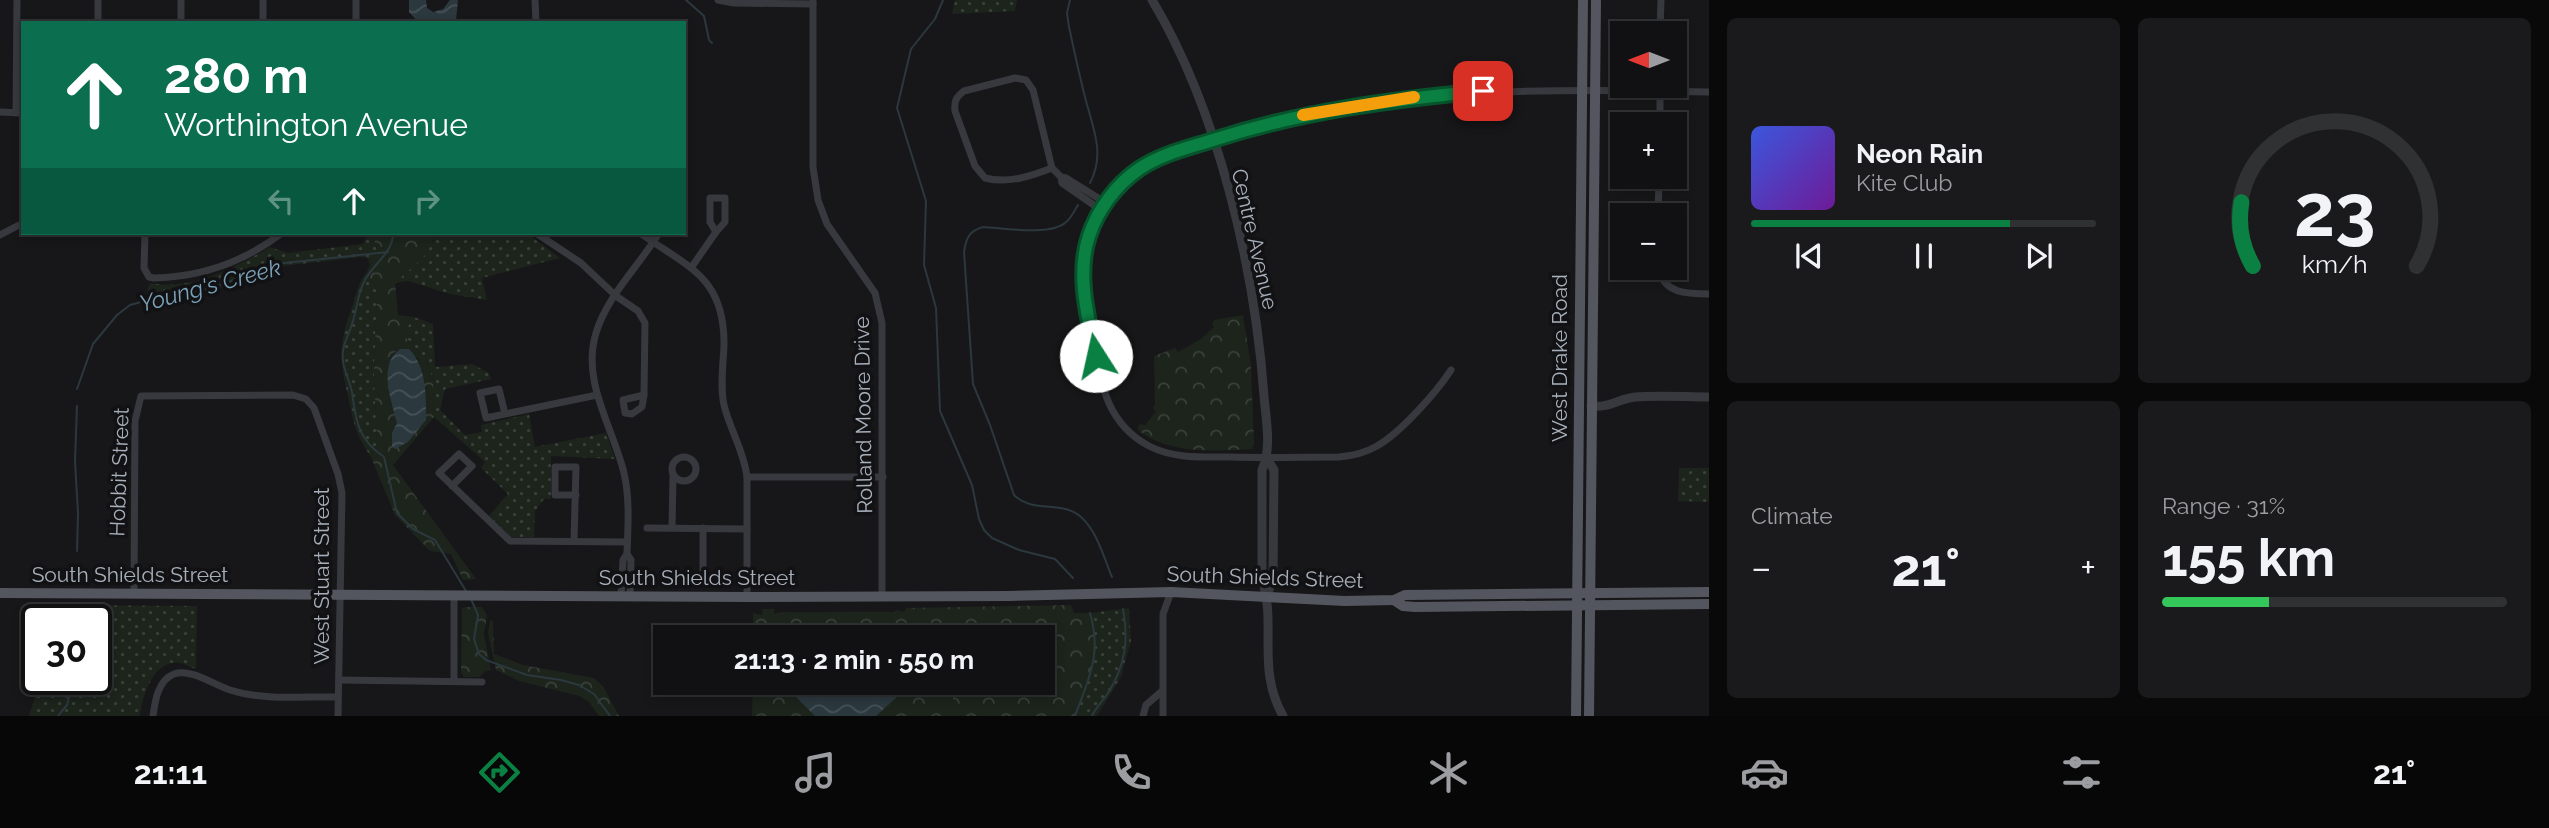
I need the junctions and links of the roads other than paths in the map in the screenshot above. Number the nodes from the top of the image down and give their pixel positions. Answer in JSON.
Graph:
{"nodes":[{"id":1,"x":17,"y":0,"type":"edge"},
{"id":2,"x":98,"y":0,"type":"edge"},
{"id":3,"x":181,"y":0,"type":"edge"},
{"id":4,"x":263,"y":0,"type":"edge"},
{"id":5,"x":356,"y":0,"type":"edge"},
{"id":6,"x":535,"y":0,"type":"edge"},
{"id":7,"x":718,"y":0,"type":"edge"},
{"id":8,"x":1152,"y":0,"type":"edge"},
{"id":9,"x":1583,"y":0,"type":"edge"},
{"id":10,"x":1595,"y":0,"type":"edge"},
{"id":11,"x":1661,"y":0,"type":"edge"},
{"id":12,"x":814,"y":2,"type":"edge"},
{"id":13,"x":98,"y":21,"type":"edge"},
{"id":14,"x":181,"y":21,"type":"edge"},
{"id":15,"x":263,"y":21,"type":"edge"},
{"id":16,"x":356,"y":21,"type":"edge"},
{"id":17,"x":536,"y":21,"type":"edge"},
{"id":18,"x":1661,"y":21,"type":"edge"},
{"id":19,"x":1581,"y":90,"type":"junction"},
{"id":20,"x":1610,"y":90,"type":"edge"},
{"id":21,"x":1687,"y":90,"type":"edge"},
{"id":22,"x":1595,"y":91,"type":"junction"},
{"id":23,"x":1709,"y":92,"type":"edge"},
{"id":24,"x":0,"y":112,"type":"edge"},
{"id":25,"x":19,"y":113,"type":"edge"},
{"id":26,"x":1213,"y":140,"type":"junction"},
{"id":27,"x":1052,"y":168,"type":"junction"},
{"id":28,"x":1104,"y":206,"type":"junction"},
{"id":29,"x":21,"y":224,"type":"edge"},
{"id":30,"x":716,"y":232,"type":"junction"},
{"id":31,"x":0,"y":235,"type":"edge"},
{"id":32,"x":145,"y":235,"type":"edge"},
{"id":33,"x":279,"y":235,"type":"edge"},
{"id":34,"x":539,"y":235,"type":"edge"},
{"id":35,"x":643,"y":235,"type":"edge"},
{"id":36,"x":658,"y":235,"type":"edge"},
{"id":37,"x":256,"y":240,"type":"dead end"},
{"id":38,"x":653,"y":242,"type":"junction"},
{"id":39,"x":260,"y":248,"type":"junction"},
{"id":40,"x":691,"y":268,"type":"junction"},
{"id":41,"x":1663,"y":280,"type":"edge"},
{"id":42,"x":1709,"y":294,"type":"edge"},
{"id":43,"x":616,"y":296,"type":"junction"},
{"id":44,"x":1579,"y":316,"type":"junction"},
{"id":45,"x":1451,"y":370,"type":"dead end"},
{"id":46,"x":644,"y":395,"type":"dead end"},
{"id":47,"x":141,"y":396,"type":"joint"},
{"id":48,"x":597,"y":396,"type":"junction"},
{"id":49,"x":1709,"y":397,"type":"edge"},
{"id":50,"x":1591,"y":406,"type":"junction"},
{"id":51,"x":505,"y":414,"type":"junction"},
{"id":52,"x":1267,"y":458,"type":"junction"},
{"id":53,"x":673,"y":475,"type":"dead end"},
{"id":54,"x":747,"y":477,"type":"junction"},
{"id":55,"x":883,"y":477,"type":"junction"},
{"id":56,"x":452,"y":486,"type":"junction"},
{"id":57,"x":576,"y":495,"type":"junction"},
{"id":58,"x":647,"y":528,"type":"dead end"},
{"id":59,"x":672,"y":528,"type":"junction"},
{"id":60,"x":703,"y":528,"type":"junction"},
{"id":61,"x":747,"y":529,"type":"junction"},
{"id":62,"x":575,"y":541,"type":"junction"},
{"id":63,"x":627,"y":542,"type":"junction"},
{"id":64,"x":703,"y":573,"type":"dead end"},
{"id":65,"x":1156,"y":592,"type":"junction"},
{"id":66,"x":1171,"y":592,"type":"junction"},
{"id":67,"x":1709,"y":592,"type":"edge"},
{"id":68,"x":0,"y":593,"type":"edge"},
{"id":69,"x":134,"y":593,"type":"junction"},
{"id":70,"x":340,"y":594,"type":"junction"},
{"id":71,"x":458,"y":595,"type":"junction"},
{"id":72,"x":1267,"y":595,"type":"junction"},
{"id":73,"x":1490,"y":595,"type":"junction"},
{"id":74,"x":626,"y":596,"type":"junction"},
{"id":75,"x":882,"y":596,"type":"junction"},
{"id":76,"x":747,"y":597,"type":"junction"},
{"id":77,"x":1590,"y":597,"type":"junction"},
{"id":78,"x":1578,"y":598,"type":"junction"},
{"id":79,"x":1709,"y":598,"type":"edge"},
{"id":80,"x":1394,"y":600,"type":"junction"},
{"id":81,"x":1692,"y":604,"type":"junction"},
{"id":82,"x":1709,"y":604,"type":"edge"},
{"id":83,"x":1415,"y":607,"type":"junction"},
{"id":84,"x":1163,"y":614,"type":"junction"},
{"id":85,"x":339,"y":680,"type":"junction"},
{"id":86,"x":454,"y":681,"type":"junction"},
{"id":87,"x":482,"y":682,"type":"dead end"},
{"id":88,"x":1576,"y":686,"type":"junction"},
{"id":89,"x":1162,"y":691,"type":"junction"},
{"id":90,"x":338,"y":697,"type":"junction"},
{"id":91,"x":1589,"y":713,"type":"edge"},
{"id":92,"x":153,"y":716,"type":"edge"},
{"id":93,"x":338,"y":716,"type":"edge"},
{"id":94,"x":1143,"y":716,"type":"edge"},
{"id":95,"x":1163,"y":716,"type":"edge"},
{"id":96,"x":1283,"y":716,"type":"edge"},
{"id":97,"x":1576,"y":716,"type":"edge"}],
"edges":[{"from":1,"to":25,"type":"street"},
{"from":2,"to":13,"type":"street"},
{"from":3,"to":14,"type":"street"},
{"from":4,"to":15,"type":"street"},
{"from":5,"to":16,"type":"street"},
{"from":6,"to":17,"type":"street"},
{"from":7,"to":12,"type":"street"},
{"from":8,"to":26,"type":"street","name":"Centre Avenue"},
{"from":9,"to":19,"type":"main road","name":"West Drake Road"},
{"from":10,"to":22,"type":"main road","name":"West Drake Road"},
{"from":11,"to":18,"type":"street"},
{"from":12,"to":55,"type":"street","name":"Rolland Moore Drive"},
{"from":19,"to":22,"type":"street"},
{"from":19,"to":26,"type":"street"},
{"from":19,"to":44,"type":"main road","name":"West Drake Road"},
{"from":20,"to":22,"type":"street"},
{"from":21,"to":23,"type":"street"},
{"from":22,"to":50,"type":"main road","name":"West Drake Road"},
{"from":24,"to":25,"type":"street"},
{"from":26,"to":28,"type":"street"},
{"from":26,"to":52,"type":"street","name":"Centre Avenue"},
{"from":27,"to":27,"type":"street"},
{"from":27,"to":28,"type":"street"},
{"from":28,"to":52,"type":"street"},
{"from":29,"to":31,"type":"street"},
{"from":30,"to":30,"type":"street"},
{"from":30,"to":40,"type":"street"},
{"from":32,"to":39,"type":"street"},
{"from":33,"to":39,"type":"street"},
{"from":34,"to":43,"type":"street"},
{"from":35,"to":38,"type":"street"},
{"from":36,"to":38,"type":"street"},
{"from":37,"to":39,"type":"street"},
{"from":38,"to":40,"type":"street"},
{"from":38,"to":43,"type":"street"},
{"from":40,"to":54,"type":"street"},
{"from":41,"to":42,"type":"street"},
{"from":43,"to":46,"type":"street"},
{"from":43,"to":48,"type":"street"},
{"from":44,"to":50,"type":"main road"},
{"from":44,"to":78,"type":"main road","name":"West Drake Road"},
{"from":45,"to":52,"type":"street"},
{"from":47,"to":69,"type":"street","name":"Hobbit Street"},
{"from":47,"to":70,"type":"street","name":"West Stuart Street"},
{"from":48,"to":51,"type":"street"},
{"from":48,"to":63,"type":"street"},
{"from":49,"to":50,"type":"street"},
{"from":50,"to":77,"type":"main road","name":"West Drake Road"},
{"from":51,"to":51,"type":"street"},
{"from":52,"to":72,"type":"street","name":"Centre Avenue"},
{"from":53,"to":59,"type":"street"},
{"from":54,"to":55,"type":"street"},
{"from":54,"to":61,"type":"street"},
{"from":55,"to":75,"type":"street","name":"Rolland Moore Drive"},
{"from":56,"to":56,"type":"street"},
{"from":56,"to":62,"type":"street"},
{"from":57,"to":57,"type":"street"},
{"from":57,"to":62,"type":"street"},
{"from":58,"to":59,"type":"street"},
{"from":59,"to":60,"type":"street"},
{"from":60,"to":61,"type":"street"},
{"from":60,"to":64,"type":"street"},
{"from":61,"to":76,"type":"street"},
{"from":62,"to":63,"type":"street"},
{"from":63,"to":74,"type":"street"},
{"from":65,"to":66,"type":"main road","name":"South Shields Street"},
{"from":65,"to":75,"type":"main road","name":"South Shields Street"},
{"from":65,"to":84,"type":"street"},
{"from":66,"to":72,"type":"main road","name":"South Shields Street"},
{"from":66,"to":84,"type":"street"},
{"from":67,"to":77,"type":"main road","name":"South Shields Street"},
{"from":68,"to":69,"type":"main road","name":"South Shields Street"},
{"from":69,"to":70,"type":"main road","name":"South Shields Street"},
{"from":70,"to":71,"type":"main road","name":"South Shields Street"},
{"from":70,"to":85,"type":"street","name":"West Stuart Street"},
{"from":71,"to":74,"type":"main road","name":"South Shields Street"},
{"from":71,"to":86,"type":"street"},
{"from":72,"to":80,"type":"main road","name":"South Shields Street"},
{"from":72,"to":96,"type":"street","name":"Centre Avenue"},
{"from":73,"to":78,"type":"main road","name":"South Shields Street"},
{"from":73,"to":80,"type":"main road","name":"South Shields Street"},
{"from":73,"to":83,"type":"main road"},
{"from":74,"to":76,"type":"main road","name":"South Shields Street"},
{"from":75,"to":76,"type":"main road","name":"South Shields Street"},
{"from":77,"to":78,"type":"main road","name":"South Shields Street"},
{"from":77,"to":81,"type":"main road","name":"South Shields Street"},
{"from":77,"to":91,"type":"main road","name":"West Drake Road"},
{"from":78,"to":83,"type":"main road","name":"South Shields Street"},
{"from":78,"to":88,"type":"main road","name":"West Drake Road"},
{"from":79,"to":81,"type":"main road"},
{"from":80,"to":83,"type":"main road","name":"South Shields Street"},
{"from":81,"to":82,"type":"main road","name":"South Shields Street"},
{"from":84,"to":89,"type":"street"},
{"from":85,"to":86,"type":"street"},
{"from":85,"to":90,"type":"street","name":"West Stuart Street"},
{"from":86,"to":87,"type":"street"},
{"from":88,"to":91,"type":"main road"},
{"from":88,"to":97,"type":"main road","name":"West Drake Road"},
{"from":89,"to":94,"type":"street"},
{"from":89,"to":95,"type":"street"},
{"from":90,"to":92,"type":"street"},
{"from":90,"to":93,"type":"street","name":"West Stuart Street"}]}
